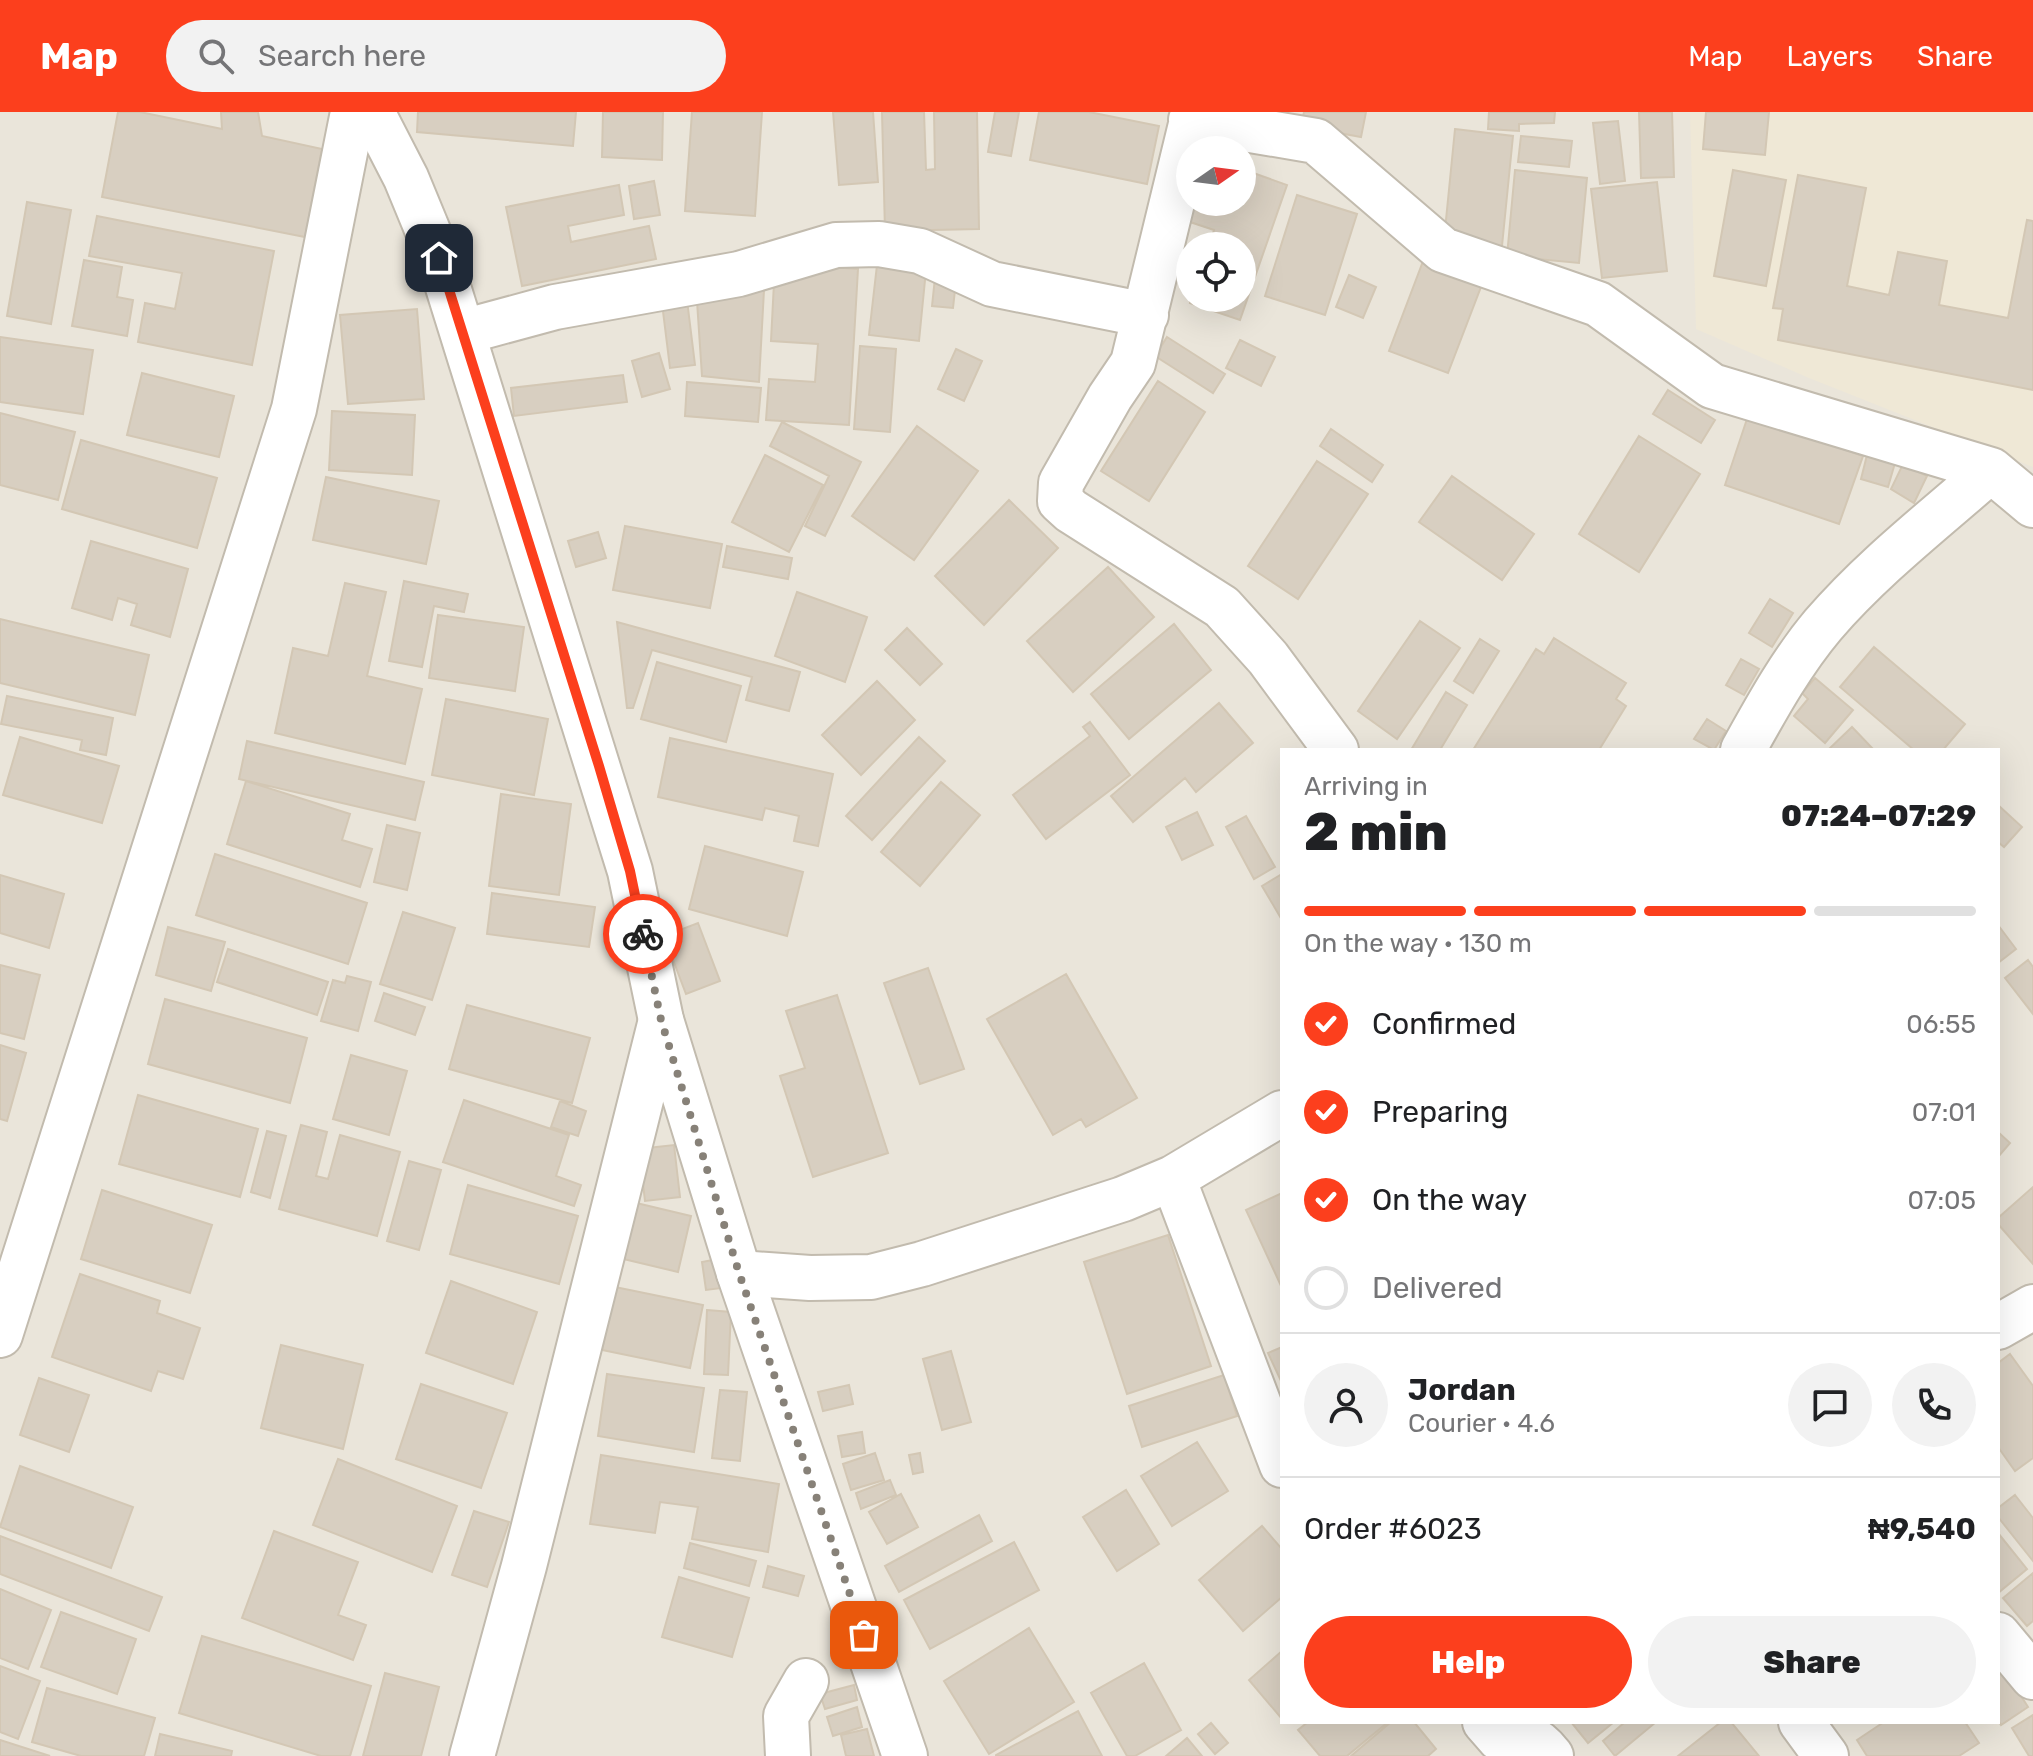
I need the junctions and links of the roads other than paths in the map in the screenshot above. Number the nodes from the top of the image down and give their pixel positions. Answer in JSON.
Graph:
{"nodes":[{"id":1,"x":353,"y":112,"type":"edge"},
{"id":2,"x":372,"y":112,"type":"edge"},
{"id":3,"x":1192,"y":116,"type":"edge"},
{"id":4,"x":1146,"y":315,"type":"junction"},
{"id":5,"x":463,"y":332,"type":"junction"},
{"id":6,"x":1991,"y":470,"type":"junction"},
{"id":7,"x":2033,"y":505,"type":"edge"},
{"id":8,"x":1335,"y":748,"type":"edge"},
{"id":9,"x":1744,"y":748,"type":"edge"},
{"id":10,"x":661,"y":1020,"type":"junction"},
{"id":11,"x":1280,"y":1114,"type":"edge"},
{"id":12,"x":1173,"y":1178,"type":"junction"},
{"id":13,"x":12,"y":1251,"type":"edge"},
{"id":14,"x":739,"y":1273,"type":"junction"},
{"id":15,"x":2033,"y":1307,"type":"edge"},
{"id":16,"x":2000,"y":1326,"type":"edge"},
{"id":17,"x":0,"y":1335,"type":"edge"},
{"id":18,"x":1280,"y":1460,"type":"edge"},
{"id":19,"x":2000,"y":1637,"type":"edge"},
{"id":20,"x":2033,"y":1677,"type":"edge"},
{"id":21,"x":806,"y":1681,"type":"dead end"},
{"id":22,"x":1802,"y":1724,"type":"edge"},
{"id":23,"x":1493,"y":1735,"type":"edge"},
{"id":24,"x":472,"y":1756,"type":"edge"},
{"id":25,"x":788,"y":1756,"type":"edge"},
{"id":26,"x":905,"y":1756,"type":"edge"},
{"id":27,"x":1551,"y":1756,"type":"edge"},
{"id":28,"x":1826,"y":1756,"type":"edge"}],
"edges":[{"from":1,"to":13,"type":"street"},
{"from":2,"to":5,"type":"street"},
{"from":3,"to":4,"type":"street"},
{"from":3,"to":6,"type":"street"},
{"from":4,"to":5,"type":"street"},
{"from":4,"to":8,"type":"street"},
{"from":5,"to":10,"type":"street"},
{"from":6,"to":7,"type":"street"},
{"from":6,"to":9,"type":"street"},
{"from":10,"to":14,"type":"street"},
{"from":10,"to":24,"type":"street"},
{"from":11,"to":12,"type":"street"},
{"from":12,"to":14,"type":"street"},
{"from":12,"to":18,"type":"street"},
{"from":13,"to":17,"type":"street"},
{"from":14,"to":26,"type":"street"},
{"from":15,"to":16,"type":"street"},
{"from":19,"to":20,"type":"street"},
{"from":21,"to":25,"type":"street"},
{"from":22,"to":28,"type":"street"},
{"from":23,"to":27,"type":"street"}]}
